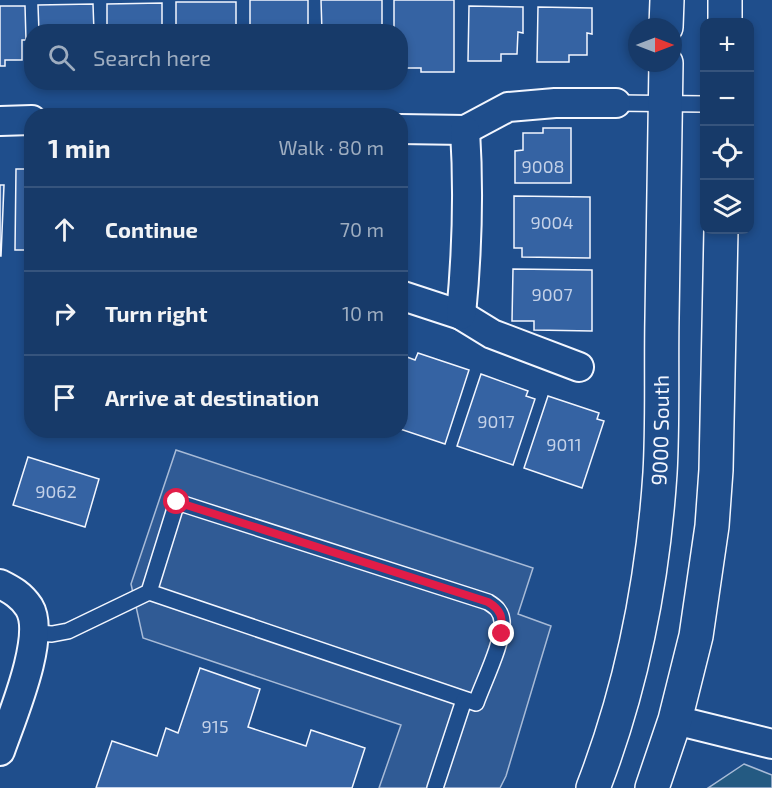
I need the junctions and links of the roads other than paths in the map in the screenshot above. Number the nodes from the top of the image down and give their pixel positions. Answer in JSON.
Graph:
{"nodes":[{"id":1,"x":667,"y":0,"type":"edge"},
{"id":2,"x":725,"y":0,"type":"edge"},
{"id":3,"x":666,"y":18,"type":"edge"},
{"id":4,"x":725,"y":18,"type":"edge"},
{"id":5,"x":666,"y":72,"type":"edge"},
{"id":6,"x":616,"y":103,"type":"joint"},
{"id":7,"x":665,"y":103,"type":"junction"},
{"id":8,"x":700,"y":104,"type":"edge"},
{"id":9,"x":24,"y":120,"type":"edge"},
{"id":10,"x":0,"y":121,"type":"edge"},
{"id":11,"x":408,"y":129,"type":"edge"},
{"id":12,"x":465,"y":130,"type":"junction"},
{"id":13,"x":721,"y":234,"type":"edge"},
{"id":14,"x":408,"y":298,"type":"edge"},
{"id":15,"x":461,"y":315,"type":"junction"},
{"id":16,"x":579,"y":367,"type":"dead end"},
{"id":17,"x":0,"y":584,"type":"edge"},
{"id":18,"x":149,"y":592,"type":"junction"},
{"id":19,"x":32,"y":621,"type":"junction"},
{"id":20,"x":465,"y":700,"type":"junction"},
{"id":21,"x":675,"y":720,"type":"junction"},
{"id":22,"x":772,"y":744,"type":"edge"},
{"id":23,"x":0,"y":751,"type":"edge"},
{"id":24,"x":435,"y":788,"type":"edge"},
{"id":25,"x":593,"y":788,"type":"edge"},
{"id":26,"x":652,"y":788,"type":"edge"}],
"edges":[{"from":1,"to":3,"type":"main road"},
{"from":2,"to":4,"type":"main road"},
{"from":5,"to":7,"type":"main road","name":"9000 South"},
{"from":6,"to":7,"type":"lane"},
{"from":6,"to":12,"type":"street"},
{"from":7,"to":8,"type":"lane"},
{"from":7,"to":25,"type":"main road","name":"9000 South"},
{"from":9,"to":10,"type":"street"},
{"from":11,"to":12,"type":"street"},
{"from":12,"to":15,"type":"street"},
{"from":13,"to":21,"type":"main road"},
{"from":14,"to":15,"type":"street"},
{"from":15,"to":16,"type":"street"},
{"from":17,"to":19,"type":"street"},
{"from":18,"to":19,"type":"lane"},
{"from":18,"to":20,"type":"lane"},
{"from":18,"to":20,"type":"lane"},
{"from":19,"to":23,"type":"street"},
{"from":20,"to":24,"type":"lane"},
{"from":21,"to":22,"type":"street"},
{"from":21,"to":26,"type":"main road"}]}
